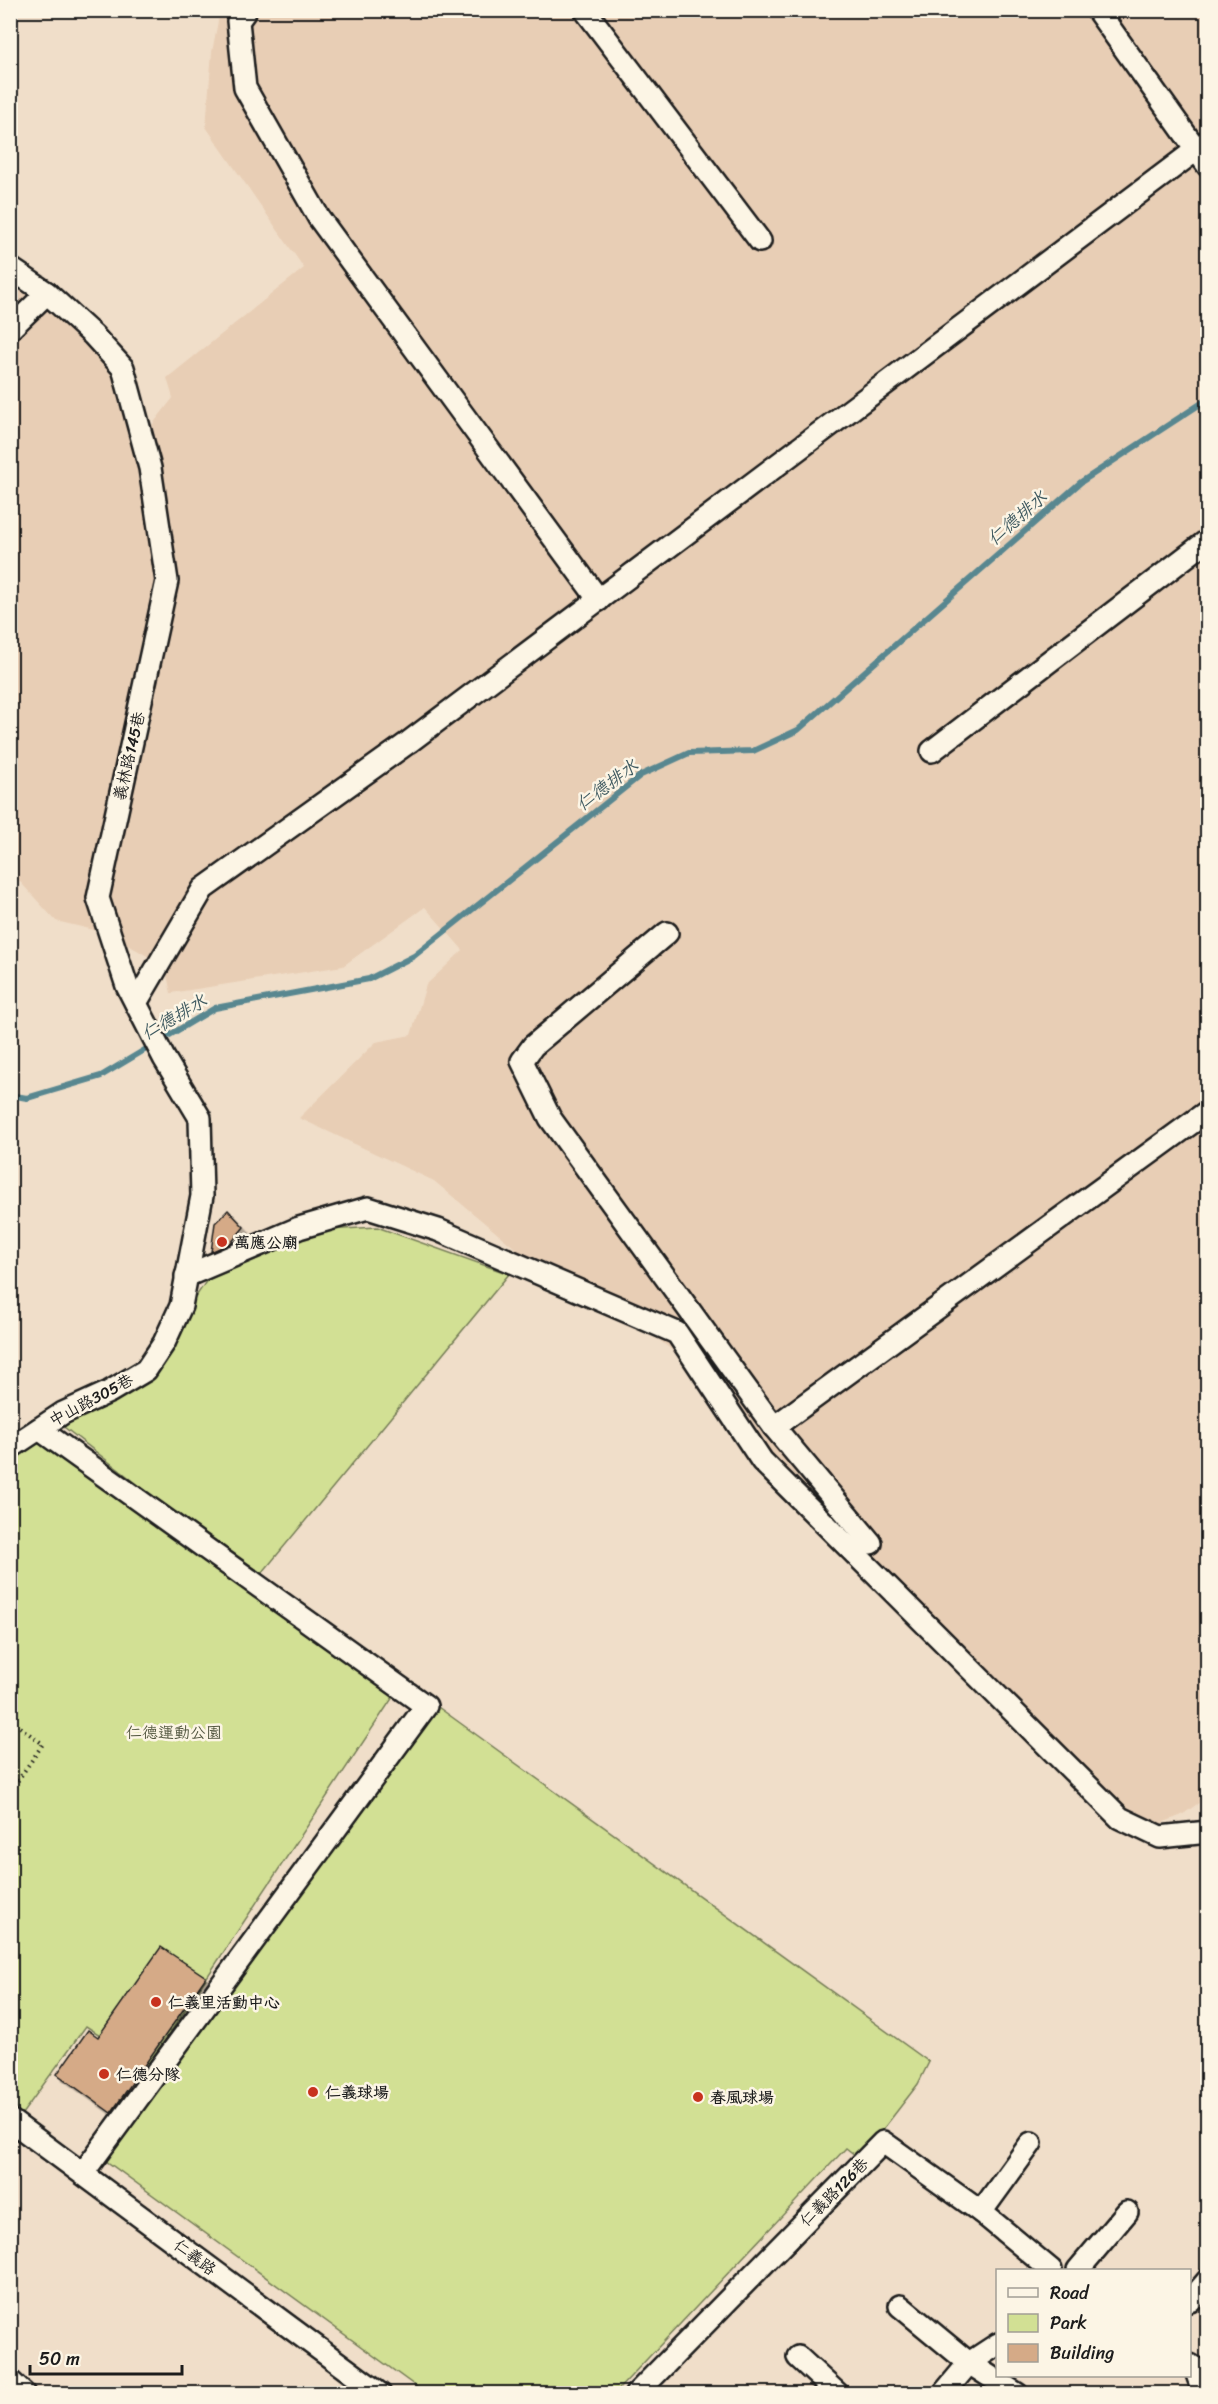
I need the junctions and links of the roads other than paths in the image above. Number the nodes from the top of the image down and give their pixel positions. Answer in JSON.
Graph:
{"nodes":[{"id":1,"x":246,"y":10,"type":"edge"},
{"id":2,"x":585,"y":10,"type":"edge"},
{"id":3,"x":1097,"y":10,"type":"edge"},
{"id":4,"x":1204,"y":152,"type":"edge"},
{"id":5,"x":760,"y":241,"type":"dead end"},
{"id":6,"x":10,"y":268,"type":"edge"},
{"id":7,"x":47,"y":293,"type":"junction"},
{"id":8,"x":10,"y":329,"type":"edge"},
{"id":9,"x":1208,"y":540,"type":"edge"},
{"id":10,"x":599,"y":600,"type":"junction"},
{"id":11,"x":932,"y":751,"type":"dead end"},
{"id":12,"x":667,"y":933,"type":"dead end"},
{"id":13,"x":136,"y":1004,"type":"junction"},
{"id":14,"x":1208,"y":1111,"type":"edge"},
{"id":15,"x":186,"y":1276,"type":"junction"},
{"id":16,"x":774,"y":1427,"type":"junction"},
{"id":17,"x":39,"y":1429,"type":"junction"},
{"id":18,"x":10,"y":1448,"type":"edge"},
{"id":19,"x":871,"y":1543,"type":"dead end"},
{"id":20,"x":1208,"y":1832,"type":"edge"},
{"id":21,"x":10,"y":2120,"type":"edge"},
{"id":22,"x":1031,"y":2143,"type":"dead end"},
{"id":23,"x":83,"y":2174,"type":"junction"},
{"id":24,"x":981,"y":2212,"type":"junction"},
{"id":25,"x":1127,"y":2212,"type":"dead end"},
{"id":26,"x":1049,"y":2269,"type":"edge"},
{"id":27,"x":1080,"y":2269,"type":"edge"},
{"id":28,"x":1208,"y":2280,"type":"edge"},
{"id":29,"x":1191,"y":2300,"type":"edge"},
{"id":30,"x":900,"y":2306,"type":"dead end"},
{"id":31,"x":996,"y":2345,"type":"edge"},
{"id":32,"x":798,"y":2357,"type":"dead end"},
{"id":33,"x":969,"y":2363,"type":"junction"},
{"id":34,"x":1197,"y":2363,"type":"edge"},
{"id":35,"x":10,"y":2381,"type":"edge"},
{"id":36,"x":645,"y":2391,"type":"edge"},
{"id":37,"x":24,"y":2394,"type":"edge"},
{"id":38,"x":380,"y":2394,"type":"edge"},
{"id":39,"x":838,"y":2394,"type":"edge"},
{"id":40,"x":943,"y":2394,"type":"edge"},
{"id":41,"x":1017,"y":2394,"type":"edge"},
{"id":42,"x":1204,"y":2394,"type":"edge"}],
"edges":[{"from":1,"to":10,"type":"street"},
{"from":2,"to":5,"type":"street"},
{"from":3,"to":4,"type":"street"},
{"from":4,"to":10,"type":"street"},
{"from":6,"to":7,"type":"street","name":"義林路145巷"},
{"from":7,"to":8,"type":"street"},
{"from":7,"to":13,"type":"street","name":"義林路145巷"},
{"from":9,"to":11,"type":"street"},
{"from":10,"to":13,"type":"street"},
{"from":12,"to":16,"type":"street"},
{"from":13,"to":15,"type":"street","name":"義林路145巷"},
{"from":14,"to":16,"type":"street"},
{"from":15,"to":17,"type":"street","name":"中山路305巷"},
{"from":15,"to":20,"type":"street"},
{"from":16,"to":19,"type":"street"},
{"from":17,"to":18,"type":"street","name":"中山路305巷"},
{"from":17,"to":23,"type":"street"},
{"from":21,"to":23,"type":"street","name":"仁義路"},
{"from":22,"to":24,"type":"street"},
{"from":23,"to":38,"type":"street","name":"仁義路"},
{"from":24,"to":26,"type":"street","name":"仁義路126巷"},
{"from":24,"to":36,"type":"street","name":"仁義路126巷"},
{"from":25,"to":27,"type":"street"},
{"from":28,"to":29,"type":"street"},
{"from":30,"to":33,"type":"street"},
{"from":31,"to":33,"type":"street"},
{"from":32,"to":39,"type":"street"},
{"from":33,"to":40,"type":"street"},
{"from":33,"to":41,"type":"street"},
{"from":34,"to":42,"type":"street"},
{"from":35,"to":37,"type":"street"}]}
